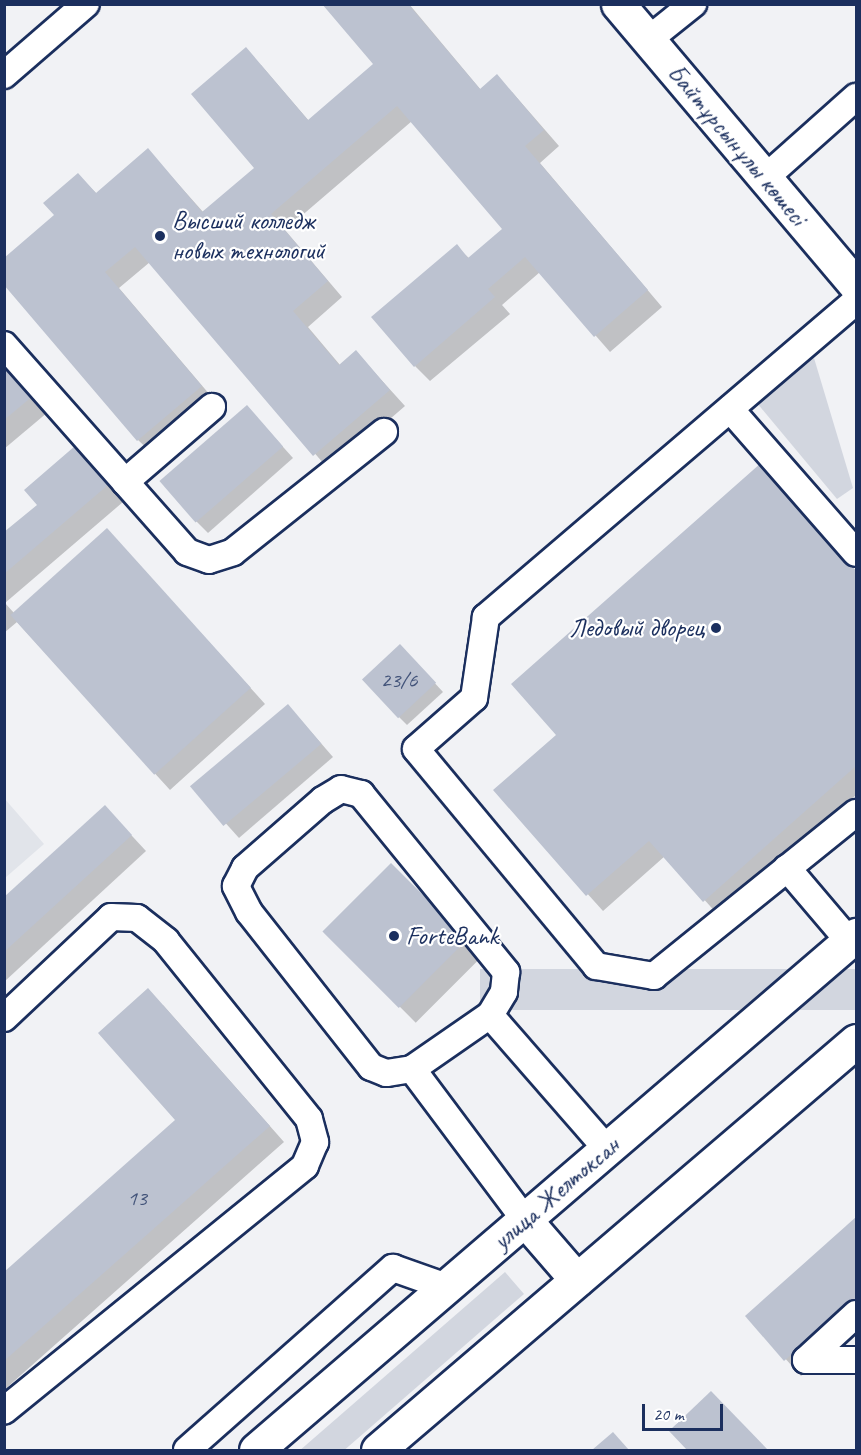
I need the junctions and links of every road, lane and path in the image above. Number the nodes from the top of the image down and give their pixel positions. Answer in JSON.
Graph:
{"nodes":[{"id":1,"x":86,"y":4,"type":"edge"},
{"id":2,"x":618,"y":4,"type":"edge"},
{"id":3,"x":693,"y":4,"type":"edge"},
{"id":4,"x":648,"y":40,"type":"junction"},
{"id":5,"x":4,"y":75,"type":"edge"},
{"id":6,"x":856,"y":97,"type":"edge"},
{"id":7,"x":765,"y":178,"type":"junction"},
{"id":8,"x":856,"y":286,"type":"edge"},
{"id":9,"x":856,"y":301,"type":"edge"},
{"id":10,"x":4,"y":345,"type":"edge"},
{"id":11,"x":212,"y":406,"type":"dead end"},
{"id":12,"x":730,"y":409,"type":"junction"},
{"id":13,"x":384,"y":432,"type":"dead end"},
{"id":14,"x":125,"y":482,"type":"junction"},
{"id":15,"x":856,"y":553,"type":"edge"},
{"id":16,"x":856,"y":813,"type":"edge"},
{"id":17,"x":787,"y":868,"type":"junction"},
{"id":18,"x":853,"y":938,"type":"edge"},
{"id":19,"x":490,"y":1015,"type":"junction"},
{"id":20,"x":4,"y":1018,"type":"edge"},
{"id":21,"x":856,"y":1041,"type":"edge"},
{"id":22,"x":412,"y":1069,"type":"junction"},
{"id":23,"x":607,"y":1149,"type":"junction"},
{"id":24,"x":525,"y":1220,"type":"junction"},
{"id":25,"x":577,"y":1280,"type":"junction"},
{"id":26,"x":447,"y":1287,"type":"junction"},
{"id":27,"x":856,"y":1314,"type":"edge"},
{"id":28,"x":856,"y":1360,"type":"edge"},
{"id":29,"x":4,"y":1411,"type":"edge"},
{"id":30,"x":188,"y":1450,"type":"edge"},
{"id":31,"x":256,"y":1450,"type":"edge"},
{"id":32,"x":378,"y":1450,"type":"edge"}],
"edges":[{"from":1,"to":5,"type":"street"},
{"from":2,"to":4,"type":"main road","name":"Байтұрсынұлы көшесі"},
{"from":3,"to":4,"type":"street"},
{"from":4,"to":7,"type":"main road","name":"Байтұрсынұлы көшесі"},
{"from":6,"to":7,"type":"street"},
{"from":7,"to":8,"type":"main road","name":"Байтұрсынұлы көшесі"},
{"from":9,"to":12,"type":"street"},
{"from":10,"to":14,"type":"street"},
{"from":11,"to":14,"type":"street"},
{"from":12,"to":15,"type":"street"},
{"from":12,"to":17,"type":"street"},
{"from":13,"to":14,"type":"street"},
{"from":16,"to":17,"type":"street"},
{"from":17,"to":18,"type":"street"},
{"from":18,"to":23,"type":"main road","name":"улица Желтоксан"},
{"from":19,"to":22,"type":"street"},
{"from":19,"to":22,"type":"street"},
{"from":19,"to":23,"type":"street"},
{"from":20,"to":29,"type":"street"},
{"from":21,"to":25,"type":"main road"},
{"from":22,"to":24,"type":"street"},
{"from":23,"to":24,"type":"main road","name":"улица Желтоксан"},
{"from":24,"to":25,"type":"main road"},
{"from":24,"to":26,"type":"main road","name":"улица Желтоксан"},
{"from":25,"to":32,"type":"main road"},
{"from":26,"to":30,"type":"street"},
{"from":26,"to":31,"type":"main road","name":"улица Желтоксан"},
{"from":27,"to":28,"type":"street"}]}
